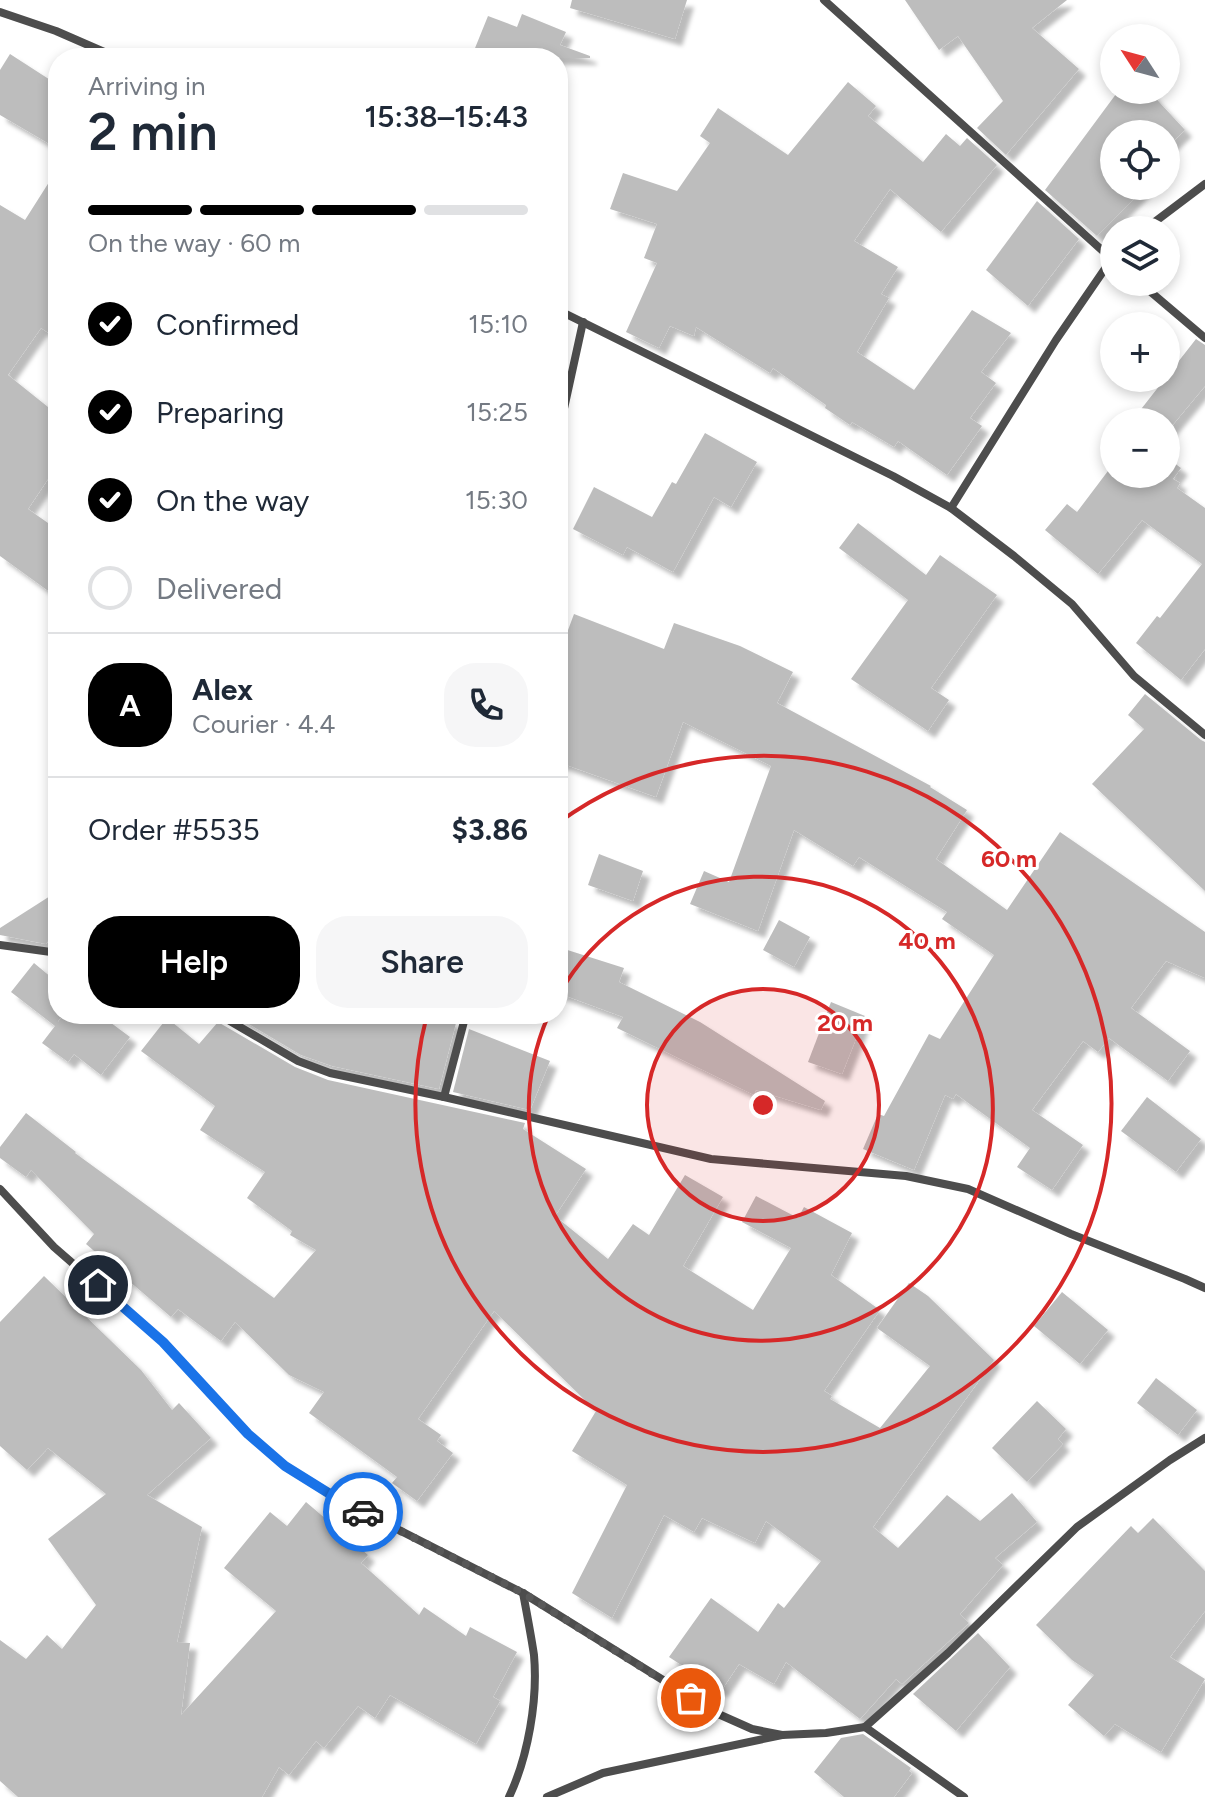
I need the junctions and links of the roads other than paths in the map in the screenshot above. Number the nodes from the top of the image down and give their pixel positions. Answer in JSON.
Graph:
{"nodes":[{"id":1,"x":824,"y":0,"type":"edge"},
{"id":2,"x":0,"y":12,"type":"edge"},
{"id":3,"x":95,"y":48,"type":"edge"},
{"id":4,"x":1205,"y":184,"type":"edge"},
{"id":5,"x":1163,"y":216,"type":"edge"},
{"id":6,"x":1100,"y":246,"type":"edge"},
{"id":7,"x":1100,"y":277,"type":"edge"},
{"id":8,"x":1156,"y":296,"type":"edge"},
{"id":9,"x":568,"y":315,"type":"edge"},
{"id":10,"x":583,"y":322,"type":"junction"},
{"id":11,"x":1205,"y":338,"type":"edge"},
{"id":12,"x":568,"y":390,"type":"edge"},
{"id":13,"x":951,"y":508,"type":"junction"},
{"id":14,"x":1205,"y":735,"type":"edge"},
{"id":15,"x":0,"y":945,"type":"edge"},
{"id":16,"x":48,"y":952,"type":"edge"},
{"id":17,"x":235,"y":1024,"type":"edge"},
{"id":18,"x":463,"y":1024,"type":"edge"},
{"id":19,"x":444,"y":1097,"type":"junction"},
{"id":20,"x":0,"y":1189,"type":"edge"},
{"id":21,"x":1205,"y":1288,"type":"edge"},
{"id":22,"x":1205,"y":1438,"type":"edge"},
{"id":23,"x":523,"y":1593,"type":"junction"},
{"id":24,"x":865,"y":1727,"type":"junction"},
{"id":25,"x":782,"y":1735,"type":"junction"},
{"id":26,"x":509,"y":1797,"type":"edge"},
{"id":27,"x":547,"y":1797,"type":"edge"},
{"id":28,"x":964,"y":1797,"type":"edge"}],
"edges":[{"from":1,"to":6,"type":"street"},
{"from":2,"to":3,"type":"street"},
{"from":4,"to":5,"type":"street"},
{"from":7,"to":13,"type":"street"},
{"from":8,"to":11,"type":"street"},
{"from":9,"to":10,"type":"street"},
{"from":10,"to":12,"type":"street"},
{"from":10,"to":13,"type":"street"},
{"from":13,"to":14,"type":"street"},
{"from":15,"to":16,"type":"street"},
{"from":17,"to":19,"type":"street"},
{"from":18,"to":19,"type":"street"},
{"from":19,"to":21,"type":"street"},
{"from":20,"to":23,"type":"street"},
{"from":22,"to":24,"type":"street"},
{"from":23,"to":25,"type":"street"},
{"from":23,"to":26,"type":"street"},
{"from":24,"to":25,"type":"street"},
{"from":24,"to":28,"type":"street"},
{"from":25,"to":27,"type":"street"}]}
